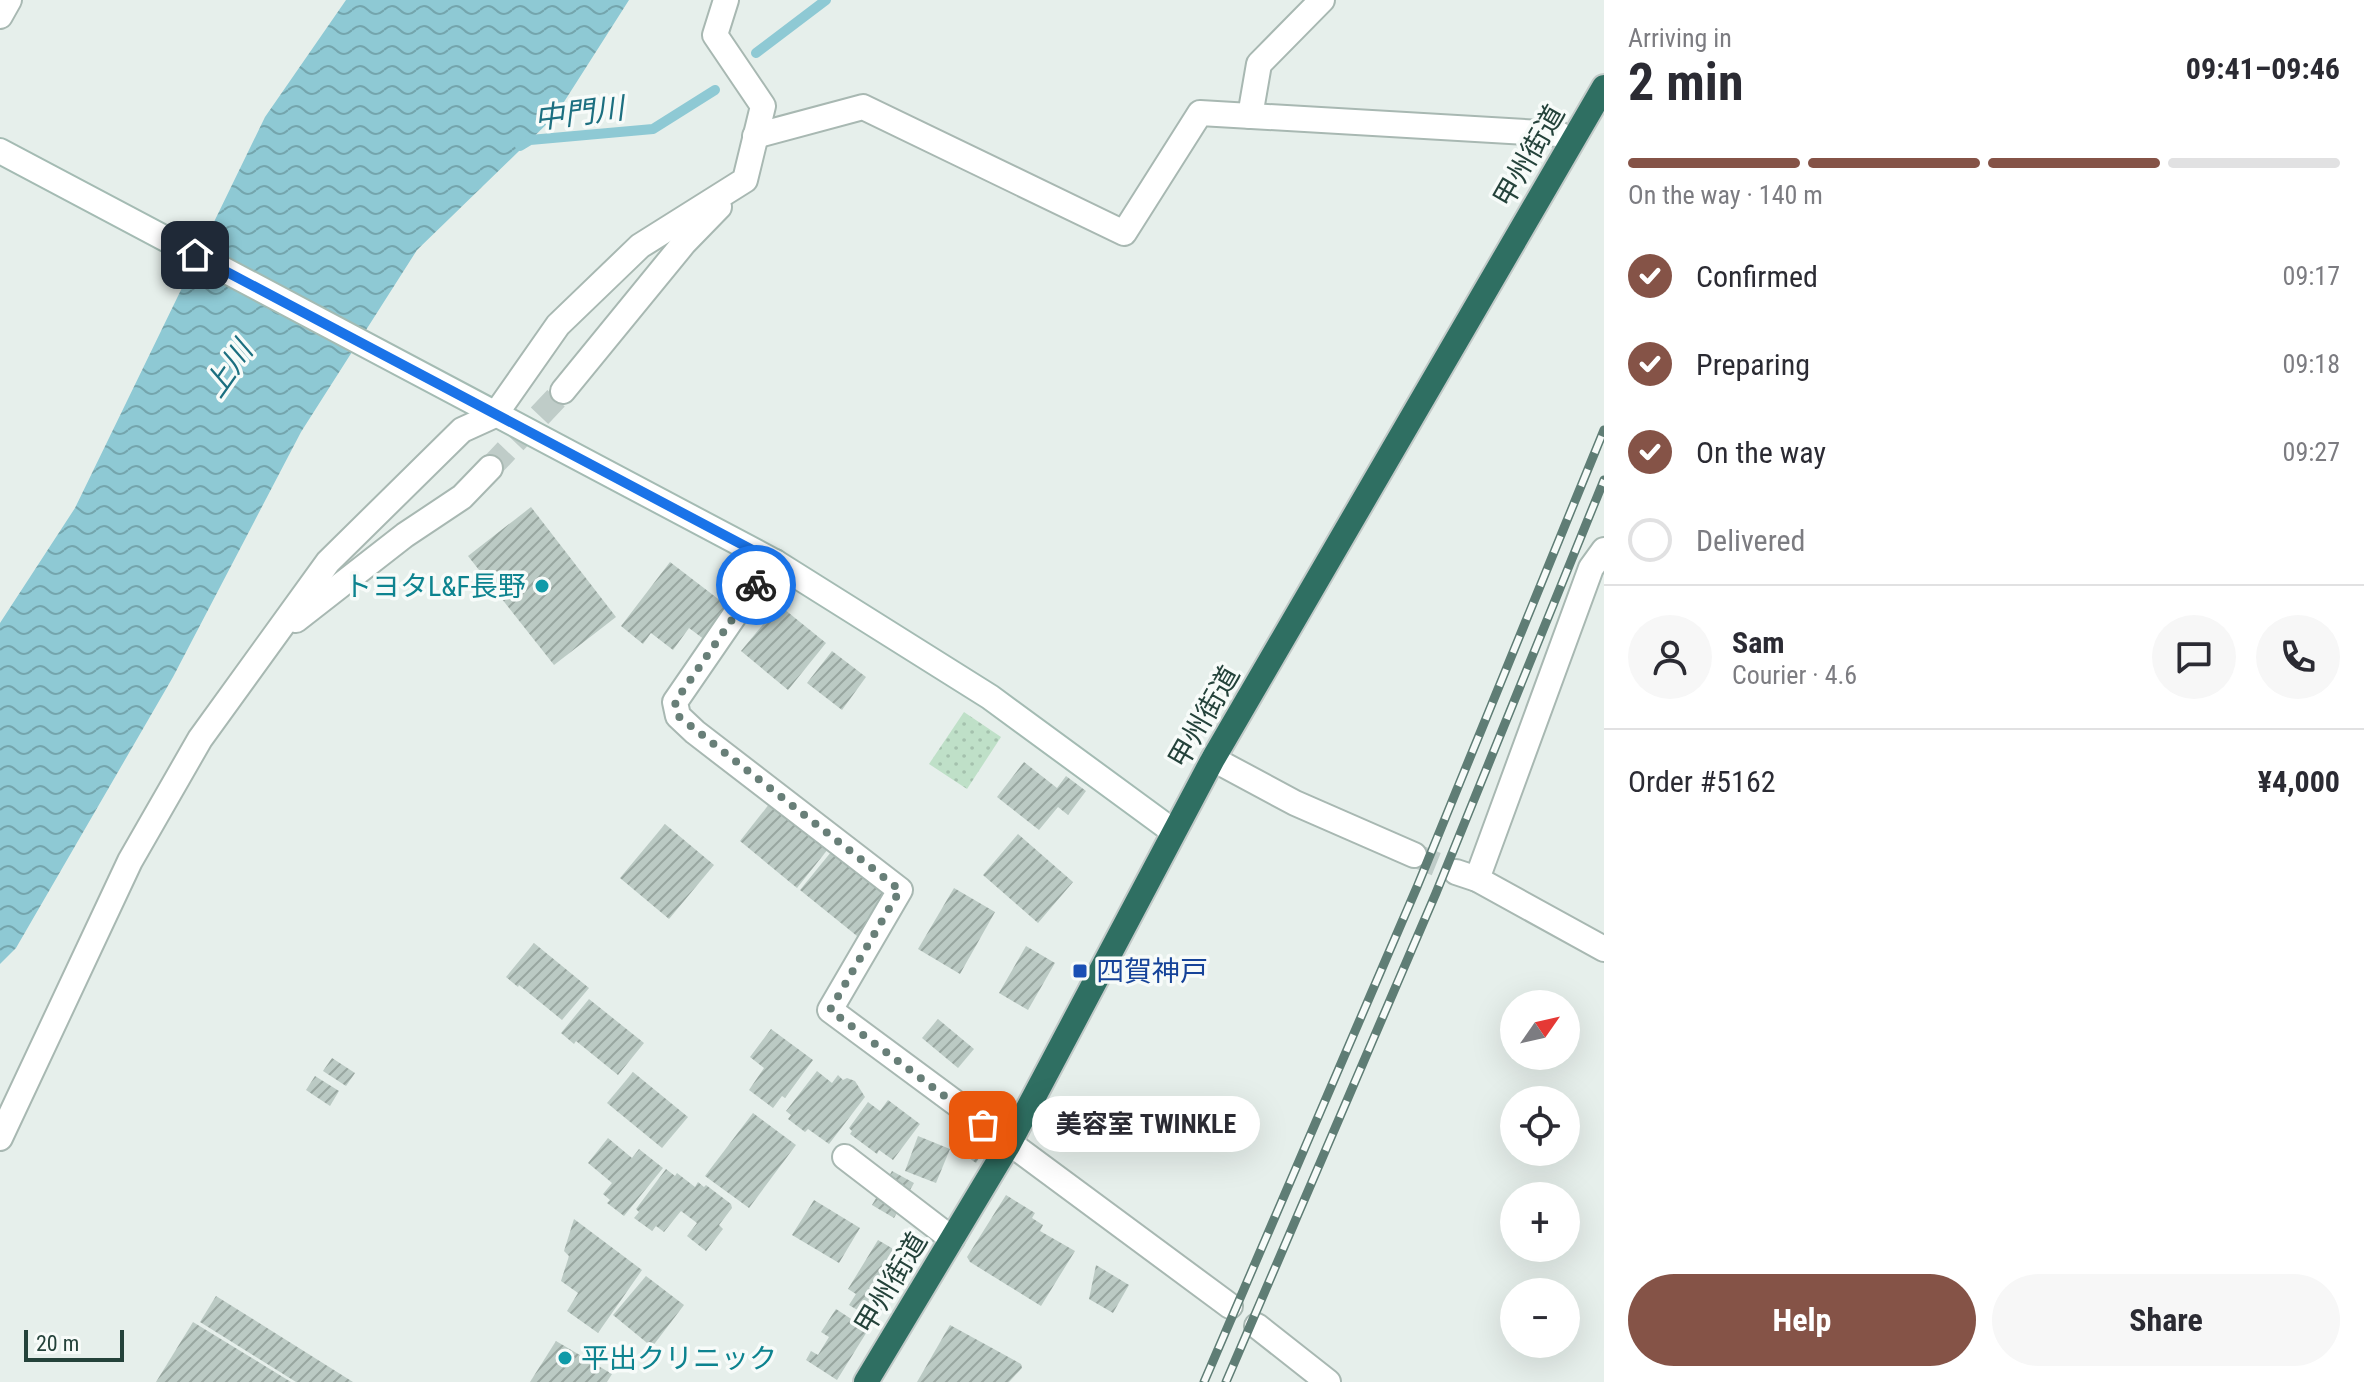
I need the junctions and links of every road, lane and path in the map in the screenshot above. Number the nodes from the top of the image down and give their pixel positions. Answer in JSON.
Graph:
{"nodes":[{"id":1,"x":9,"y":0,"type":"edge"},
{"id":2,"x":726,"y":0,"type":"edge"},
{"id":3,"x":1322,"y":0,"type":"edge"},
{"id":4,"x":0,"y":16,"type":"edge"},
{"id":5,"x":1604,"y":87,"type":"edge"},
{"id":6,"x":1250,"y":116,"type":"junction"},
{"id":7,"x":1559,"y":134,"type":"dead end"},
{"id":8,"x":755,"y":136,"type":"junction"},
{"id":9,"x":0,"y":151,"type":"edge"},
{"id":10,"x":745,"y":180,"type":"junction"},
{"id":11,"x":563,"y":391,"type":"tunnel mouth"},
{"id":12,"x":495,"y":415,"type":"junction"},
{"id":13,"x":490,"y":468,"type":"tunnel mouth"},
{"id":14,"x":1604,"y":550,"type":"edge"},
{"id":15,"x":775,"y":562,"type":"junction"},
{"id":16,"x":272,"y":638,"type":"junction"},
{"id":17,"x":1213,"y":759,"type":"junction"},
{"id":18,"x":1174,"y":832,"type":"junction"},
{"id":19,"x":1414,"y":855,"type":"tunnel mouth"},
{"id":20,"x":1604,"y":949,"type":"edge"},
{"id":21,"x":0,"y":1138,"type":"edge"},
{"id":22,"x":1009,"y":1144,"type":"junction"},
{"id":23,"x":845,"y":1157,"type":"dead end"},
{"id":24,"x":952,"y":1239,"type":"junction"},
{"id":25,"x":1230,"y":1306,"type":"dead end"},
{"id":26,"x":1257,"y":1326,"type":"dead end"},
{"id":27,"x":866,"y":1382,"type":"edge"},
{"id":28,"x":1328,"y":1382,"type":"edge"}],
"edges":[{"from":1,"to":4,"type":"street"},
{"from":2,"to":8,"type":"street"},
{"from":3,"to":6,"type":"street"},
{"from":5,"to":17,"type":"highway","name":"甲州街道"},
{"from":6,"to":7,"type":"street"},
{"from":6,"to":8,"type":"street"},
{"from":8,"to":10,"type":"street"},
{"from":9,"to":12,"type":"street"},
{"from":10,"to":11,"type":"street"},
{"from":10,"to":12,"type":"street"},
{"from":12,"to":15,"type":"street"},
{"from":12,"to":16,"type":"street"},
{"from":13,"to":16,"type":"street"},
{"from":14,"to":20,"type":"street"},
{"from":15,"to":18,"type":"street"},
{"from":15,"to":22,"type":"street"},
{"from":16,"to":21,"type":"street"},
{"from":17,"to":18,"type":"highway","name":"甲州街道"},
{"from":17,"to":19,"type":"street"},
{"from":18,"to":22,"type":"highway","name":"甲州街道"},
{"from":22,"to":24,"type":"highway","name":"甲州街道"},
{"from":22,"to":25,"type":"street"},
{"from":23,"to":24,"type":"street"},
{"from":24,"to":27,"type":"highway","name":"甲州街道"},
{"from":26,"to":28,"type":"street"}]}
